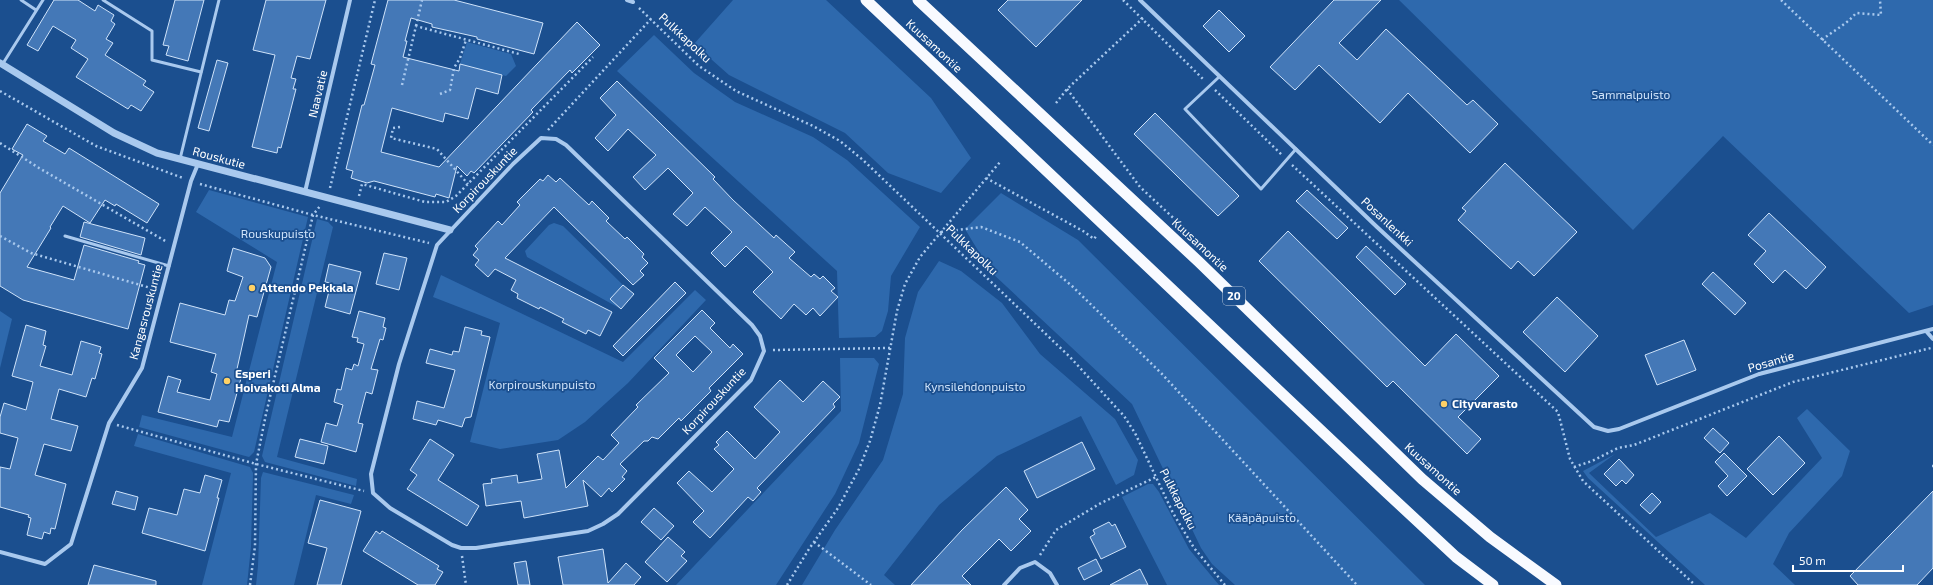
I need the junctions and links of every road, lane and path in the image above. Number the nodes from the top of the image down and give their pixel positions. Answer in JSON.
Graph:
{"nodes":[{"id":1,"x":21,"y":0,"type":"edge"},
{"id":2,"x":43,"y":0,"type":"edge"},
{"id":3,"x":103,"y":0,"type":"edge"},
{"id":4,"x":219,"y":0,"type":"edge"},
{"id":5,"x":350,"y":0,"type":"edge"},
{"id":6,"x":375,"y":0,"type":"edge"},
{"id":7,"x":422,"y":0,"type":"edge"},
{"id":8,"x":627,"y":0,"type":"edge"},
{"id":9,"x":866,"y":0,"type":"edge"},
{"id":10,"x":918,"y":0,"type":"edge"},
{"id":11,"x":1123,"y":0,"type":"edge"},
{"id":12,"x":1140,"y":0,"type":"edge"},
{"id":13,"x":1781,"y":0,"type":"edge"},
{"id":14,"x":1880,"y":0,"type":"edge"},
{"id":15,"x":633,"y":2,"type":"joint"},
{"id":16,"x":36,"y":10,"type":"junction"},
{"id":17,"x":1150,"y":10,"type":"junction"},
{"id":18,"x":651,"y":19,"type":"junction"},
{"id":19,"x":1142,"y":19,"type":"junction"},
{"id":20,"x":416,"y":26,"type":"junction"},
{"id":21,"x":466,"y":40,"type":"junction"},
{"id":22,"x":1822,"y":40,"type":"junction"},
{"id":23,"x":519,"y":54,"type":"dead end"},
{"id":24,"x":593,"y":57,"type":"dead end"},
{"id":25,"x":1,"y":64,"type":"edge"},
{"id":26,"x":201,"y":72,"type":"junction"},
{"id":27,"x":1219,"y":76,"type":"junction"},
{"id":28,"x":402,"y":85,"type":"dead end"},
{"id":29,"x":1210,"y":85,"type":"junction"},
{"id":30,"x":1067,"y":88,"type":"junction"},
{"id":31,"x":440,"y":94,"type":"dead end"},
{"id":32,"x":1056,"y":103,"type":"dead end"},
{"id":33,"x":400,"y":127,"type":"dead end"},
{"id":34,"x":541,"y":138,"type":"junction"},
{"id":35,"x":0,"y":143,"type":"edge"},
{"id":36,"x":1933,"y":146,"type":"edge"},
{"id":37,"x":1296,"y":150,"type":"junction"},
{"id":38,"x":180,"y":159,"type":"junction"},
{"id":39,"x":1286,"y":160,"type":"junction"},
{"id":40,"x":1000,"y":162,"type":"dead end"},
{"id":41,"x":198,"y":164,"type":"junction"},
{"id":42,"x":986,"y":178,"type":"junction"},
{"id":43,"x":468,"y":184,"type":"junction"},
{"id":44,"x":305,"y":192,"type":"junction"},
{"id":45,"x":328,"y":198,"type":"junction"},
{"id":46,"x":356,"y":206,"type":"junction"},
{"id":47,"x":450,"y":230,"type":"junction"},
{"id":48,"x":940,"y":232,"type":"junction"},
{"id":49,"x":0,"y":236,"type":"edge"},
{"id":50,"x":65,"y":236,"type":"dead end"},
{"id":51,"x":1094,"y":239,"type":"dead end"},
{"id":52,"x":174,"y":245,"type":"junction"},
{"id":53,"x":1209,"y":251,"type":"dead end"},
{"id":54,"x":169,"y":266,"type":"junction"},
{"id":55,"x":162,"y":291,"type":"junction"},
{"id":56,"x":1933,"y":329,"type":"edge"},
{"id":57,"x":1926,"y":331,"type":"junction"},
{"id":58,"x":1933,"y":339,"type":"edge"},
{"id":59,"x":1933,"y":347,"type":"edge"},
{"id":60,"x":890,"y":348,"type":"junction"},
{"id":61,"x":764,"y":351,"type":"junction"},
{"id":62,"x":109,"y":423,"type":"junction"},
{"id":63,"x":1619,"y":429,"type":"joint"},
{"id":64,"x":256,"y":464,"type":"junction"},
{"id":65,"x":1574,"y":467,"type":"junction"},
{"id":66,"x":1156,"y":477,"type":"junction"},
{"id":67,"x":373,"y":493,"type":"junction"},
{"id":68,"x":814,"y":542,"type":"junction"},
{"id":69,"x":461,"y":548,"type":"junction"},
{"id":70,"x":0,"y":552,"type":"edge"},
{"id":71,"x":1035,"y":562,"type":"junction"},
{"id":72,"x":250,"y":585,"type":"edge"},
{"id":73,"x":466,"y":585,"type":"edge"},
{"id":74,"x":787,"y":585,"type":"edge"},
{"id":75,"x":871,"y":585,"type":"edge"},
{"id":76,"x":1004,"y":585,"type":"edge"},
{"id":77,"x":1057,"y":585,"type":"edge"},
{"id":78,"x":1226,"y":585,"type":"edge"},
{"id":79,"x":1357,"y":585,"type":"edge"},
{"id":80,"x":1493,"y":585,"type":"edge"},
{"id":81,"x":1556,"y":585,"type":"edge"},
{"id":82,"x":1695,"y":585,"type":"edge"}],
"edges":[{"from":1,"to":16,"type":"lane"},
{"from":2,"to":16,"type":"lane"},
{"from":3,"to":26,"type":"lane"},
{"from":4,"to":26,"type":"lane"},
{"from":5,"to":44,"type":"street","name":"Naavatie"},
{"from":6,"to":45,"type":"path"},
{"from":7,"to":20,"type":"path"},
{"from":8,"to":15,"type":"street"},
{"from":9,"to":80,"type":"highway","name":"Kuusamontie"},
{"from":10,"to":81,"type":"highway","name":"Kuusamontie","number":"20"},
{"from":11,"to":19,"type":"path"},
{"from":12,"to":17,"type":"street","name":"Posanlenkki"},
{"from":13,"to":22,"type":"path"},
{"from":14,"to":22,"type":"path"},
{"from":15,"to":18,"type":"path","name":"Pulkkapolku"},
{"from":16,"to":25,"type":"lane"},
{"from":17,"to":19,"type":"path"},
{"from":17,"to":27,"type":"street","name":"Posanlenkki"},
{"from":18,"to":34,"type":"path"},
{"from":18,"to":48,"type":"path","name":"Pulkkapolku"},
{"from":19,"to":29,"type":"path"},
{"from":19,"to":30,"type":"path"},
{"from":20,"to":21,"type":"path"},
{"from":20,"to":28,"type":"path"},
{"from":21,"to":23,"type":"path"},
{"from":21,"to":31,"type":"path"},
{"from":22,"to":36,"type":"path"},
{"from":24,"to":43,"type":"path"},
{"from":25,"to":38,"type":"street","name":"Rouskutie"},
{"from":26,"to":38,"type":"lane"},
{"from":27,"to":29,"type":"lane"},
{"from":27,"to":37,"type":"street","name":"Posanlenkki"},
{"from":29,"to":39,"type":"path"},
{"from":29,"to":39,"type":"lane"},
{"from":30,"to":32,"type":"path"},
{"from":30,"to":53,"type":"path"},
{"from":33,"to":43,"type":"path"},
{"from":34,"to":47,"type":"street","name":"Korpirouskuntie"},
{"from":34,"to":61,"type":"street"},
{"from":35,"to":52,"type":"path"},
{"from":37,"to":39,"type":"lane"},
{"from":37,"to":63,"type":"street","name":"Posanlenkki"},
{"from":38,"to":41,"type":"street","name":"Rouskutie"},
{"from":39,"to":65,"type":"path"},
{"from":40,"to":42,"type":"path"},
{"from":41,"to":44,"type":"street","name":"Rouskutie"},
{"from":41,"to":52,"type":"street","name":"Kangasrouskuntie"},
{"from":42,"to":48,"type":"path"},
{"from":42,"to":51,"type":"path"},
{"from":43,"to":46,"type":"path"},
{"from":44,"to":45,"type":"street","name":"Rouskutie"},
{"from":45,"to":46,"type":"street","name":"Rouskutie"},
{"from":45,"to":64,"type":"path"},
{"from":46,"to":47,"type":"street","name":"Rouskutie"},
{"from":47,"to":67,"type":"street","name":"Korpirouskuntie"},
{"from":48,"to":60,"type":"path"},
{"from":48,"to":66,"type":"path","name":"Pulkkapolku"},
{"from":48,"to":79,"type":"path"},
{"from":49,"to":55,"type":"path"},
{"from":50,"to":54,"type":"lane"},
{"from":52,"to":54,"type":"street","name":"Kangasrouskuntie"},
{"from":54,"to":55,"type":"street","name":"Kangasrouskuntie"},
{"from":55,"to":62,"type":"street","name":"Kangasrouskuntie"},
{"from":56,"to":57,"type":"street","name":"Posantie"},
{"from":57,"to":58,"type":"street"},
{"from":57,"to":63,"type":"street","name":"Posantie"},
{"from":59,"to":65,"type":"path"},
{"from":60,"to":61,"type":"path"},
{"from":60,"to":68,"type":"path"},
{"from":61,"to":69,"type":"street","name":"Korpirouskuntie"},
{"from":62,"to":64,"type":"path"},
{"from":62,"to":70,"type":"street","name":"Kangasrouskuntie"},
{"from":64,"to":67,"type":"path"},
{"from":64,"to":72,"type":"path"},
{"from":65,"to":82,"type":"path"},
{"from":66,"to":71,"type":"path"},
{"from":66,"to":78,"type":"path","name":"Pulkkapolku"},
{"from":67,"to":69,"type":"street","name":"Korpirouskuntie"},
{"from":68,"to":74,"type":"path"},
{"from":68,"to":75,"type":"path"},
{"from":69,"to":73,"type":"path"},
{"from":71,"to":76,"type":"street"},
{"from":71,"to":77,"type":"street"}]}
